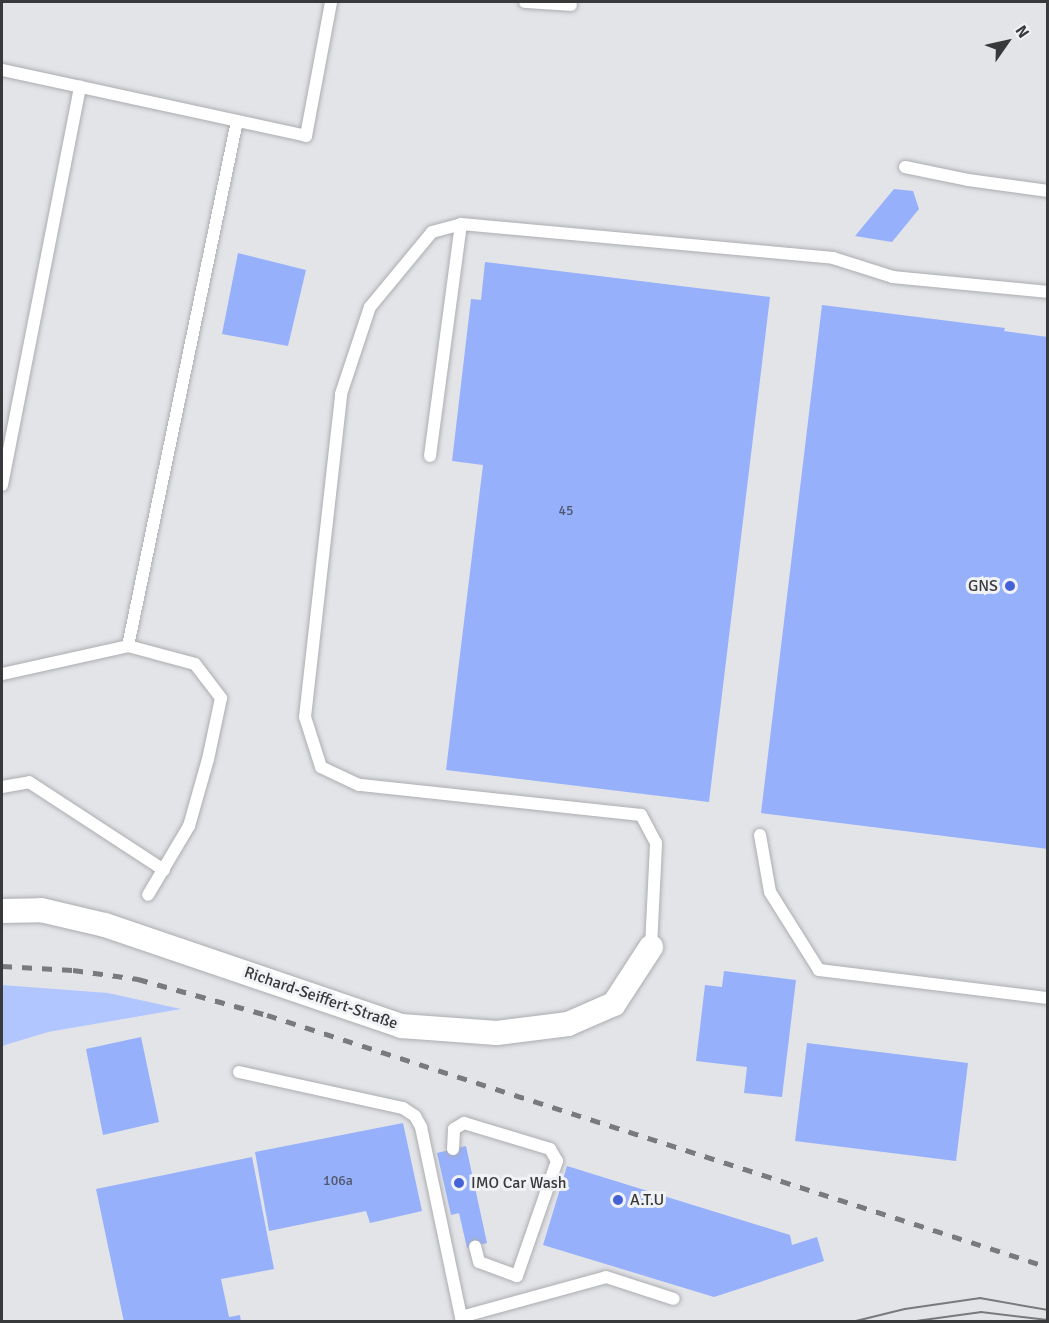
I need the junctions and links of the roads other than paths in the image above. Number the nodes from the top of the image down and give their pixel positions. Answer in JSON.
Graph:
{"nodes":[{"id":1,"x":331,"y":2,"type":"edge"},
{"id":2,"x":525,"y":2,"type":"edge"},
{"id":3,"x":571,"y":5,"type":"dead end"},
{"id":4,"x":2,"y":70,"type":"edge"},
{"id":5,"x":80,"y":87,"type":"junction"},
{"id":6,"x":237,"y":121,"type":"junction"},
{"id":7,"x":905,"y":167,"type":"dead end"},
{"id":8,"x":1047,"y":191,"type":"edge"},
{"id":9,"x":461,"y":224,"type":"junction"},
{"id":10,"x":1047,"y":292,"type":"edge"},
{"id":11,"x":430,"y":456,"type":"dead end"},
{"id":12,"x":2,"y":485,"type":"edge"},
{"id":13,"x":128,"y":646,"type":"junction"},
{"id":14,"x":2,"y":674,"type":"edge"},
{"id":15,"x":2,"y":787,"type":"edge"},
{"id":16,"x":760,"y":835,"type":"dead end"},
{"id":17,"x":164,"y":870,"type":"junction"},
{"id":18,"x":148,"y":895,"type":"dead end"},
{"id":19,"x":2,"y":911,"type":"edge"},
{"id":20,"x":651,"y":947,"type":"joint"},
{"id":21,"x":1047,"y":999,"type":"edge"},
{"id":22,"x":239,"y":1072,"type":"dead end"},
{"id":23,"x":453,"y":1149,"type":"dead end"},
{"id":24,"x":475,"y":1246,"type":"dead end"},
{"id":25,"x":674,"y":1299,"type":"dead end"},
{"id":26,"x":461,"y":1319,"type":"edge"}],
"edges":[{"from":1,"to":6,"type":"lane"},
{"from":2,"to":3,"type":"lane"},
{"from":4,"to":5,"type":"lane"},
{"from":5,"to":6,"type":"lane"},
{"from":5,"to":12,"type":"lane"},
{"from":6,"to":13,"type":"lane"},
{"from":7,"to":8,"type":"lane"},
{"from":9,"to":10,"type":"lane"},
{"from":9,"to":11,"type":"lane"},
{"from":9,"to":20,"type":"lane"},
{"from":13,"to":14,"type":"lane"},
{"from":13,"to":17,"type":"lane"},
{"from":15,"to":17,"type":"lane"},
{"from":16,"to":21,"type":"lane"},
{"from":17,"to":18,"type":"lane"},
{"from":19,"to":20,"type":"street","name":"Richard-Seiffert-Straße"},
{"from":22,"to":26,"type":"lane"},
{"from":23,"to":24,"type":"lane"},
{"from":25,"to":26,"type":"lane"}]}
